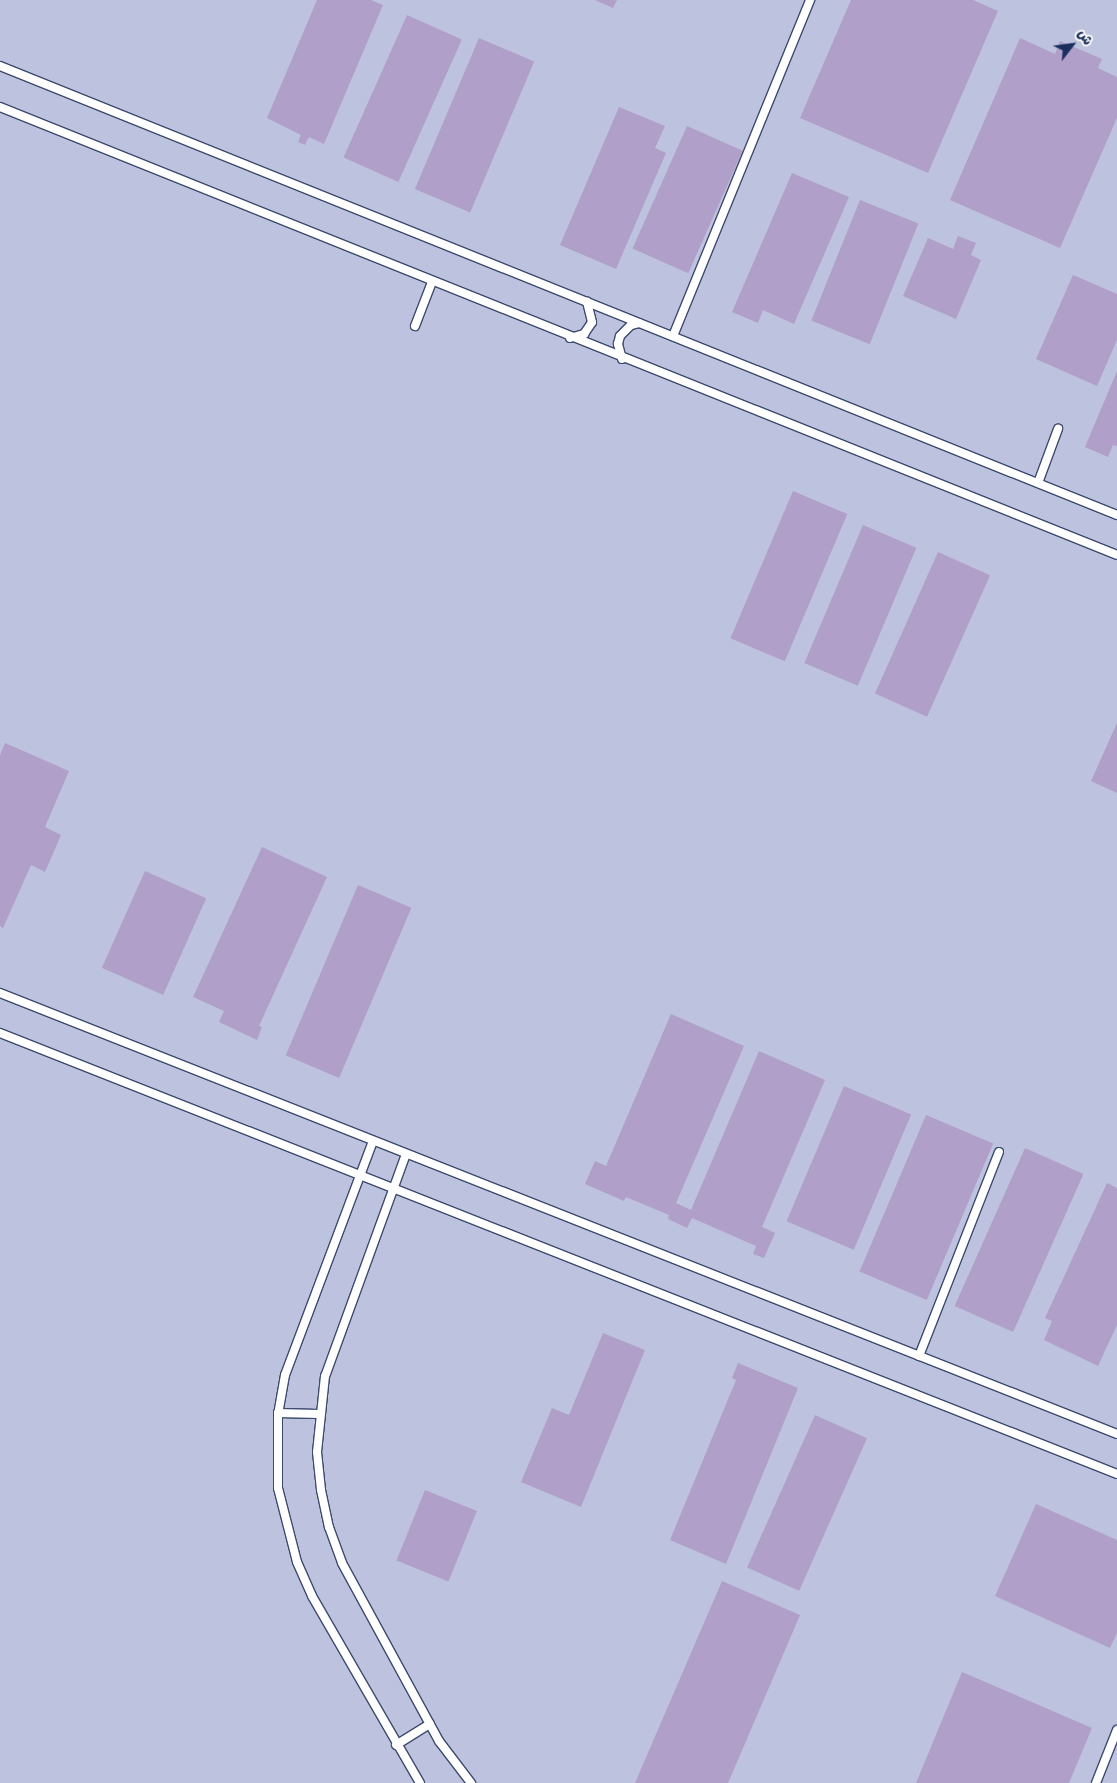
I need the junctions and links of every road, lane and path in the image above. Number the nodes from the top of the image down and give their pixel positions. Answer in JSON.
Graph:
{"nodes":[{"id":1,"x":810,"y":0,"type":"edge"},
{"id":2,"x":0,"y":66,"type":"edge"},
{"id":3,"x":0,"y":107,"type":"edge"},
{"id":4,"x":432,"y":282,"type":"junction"},
{"id":5,"x":586,"y":302,"type":"junction"},
{"id":6,"x":639,"y":323,"type":"junction"},
{"id":7,"x":415,"y":326,"type":"dead end"},
{"id":8,"x":673,"y":336,"type":"junction"},
{"id":9,"x":570,"y":338,"type":"junction"},
{"id":10,"x":622,"y":359,"type":"junction"},
{"id":11,"x":1058,"y":429,"type":"dead end"},
{"id":12,"x":1038,"y":483,"type":"junction"},
{"id":13,"x":1117,"y":515,"type":"edge"},
{"id":14,"x":1117,"y":555,"type":"edge"},
{"id":15,"x":0,"y":993,"type":"edge"},
{"id":16,"x":0,"y":1034,"type":"edge"},
{"id":17,"x":373,"y":1141,"type":"junction"},
{"id":18,"x":999,"y":1152,"type":"dead end"},
{"id":19,"x":406,"y":1154,"type":"junction"},
{"id":20,"x":360,"y":1175,"type":"junction"},
{"id":21,"x":393,"y":1188,"type":"junction"},
{"id":22,"x":919,"y":1356,"type":"junction"},
{"id":23,"x":278,"y":1413,"type":"junction"},
{"id":24,"x":319,"y":1414,"type":"junction"},
{"id":25,"x":1117,"y":1434,"type":"edge"},
{"id":26,"x":1117,"y":1474,"type":"edge"},
{"id":27,"x":430,"y":1724,"type":"junction"},
{"id":28,"x":1117,"y":1730,"type":"edge"},
{"id":29,"x":396,"y":1745,"type":"junction"},
{"id":30,"x":420,"y":1783,"type":"edge"},
{"id":31,"x":471,"y":1783,"type":"edge"},
{"id":32,"x":1096,"y":1783,"type":"edge"}],
"edges":[{"from":1,"to":8,"type":"lane"},
{"from":2,"to":5,"type":"lane"},
{"from":3,"to":4,"type":"lane"},
{"from":4,"to":7,"type":"lane"},
{"from":4,"to":9,"type":"lane"},
{"from":5,"to":6,"type":"lane"},
{"from":5,"to":9,"type":"lane"},
{"from":6,"to":8,"type":"lane"},
{"from":6,"to":10,"type":"lane"},
{"from":8,"to":12,"type":"lane"},
{"from":9,"to":10,"type":"lane"},
{"from":10,"to":14,"type":"lane"},
{"from":11,"to":12,"type":"lane"},
{"from":12,"to":13,"type":"lane"},
{"from":15,"to":17,"type":"lane"},
{"from":16,"to":20,"type":"lane"},
{"from":17,"to":19,"type":"lane"},
{"from":17,"to":20,"type":"lane"},
{"from":18,"to":22,"type":"lane"},
{"from":19,"to":21,"type":"lane"},
{"from":19,"to":22,"type":"lane"},
{"from":20,"to":21,"type":"lane"},
{"from":20,"to":23,"type":"lane"},
{"from":21,"to":24,"type":"lane"},
{"from":21,"to":26,"type":"lane"},
{"from":22,"to":25,"type":"lane"},
{"from":23,"to":24,"type":"lane"},
{"from":23,"to":29,"type":"lane"},
{"from":24,"to":27,"type":"lane"},
{"from":27,"to":29,"type":"lane"},
{"from":27,"to":31,"type":"lane"},
{"from":28,"to":32,"type":"lane"},
{"from":29,"to":30,"type":"lane"}]}
